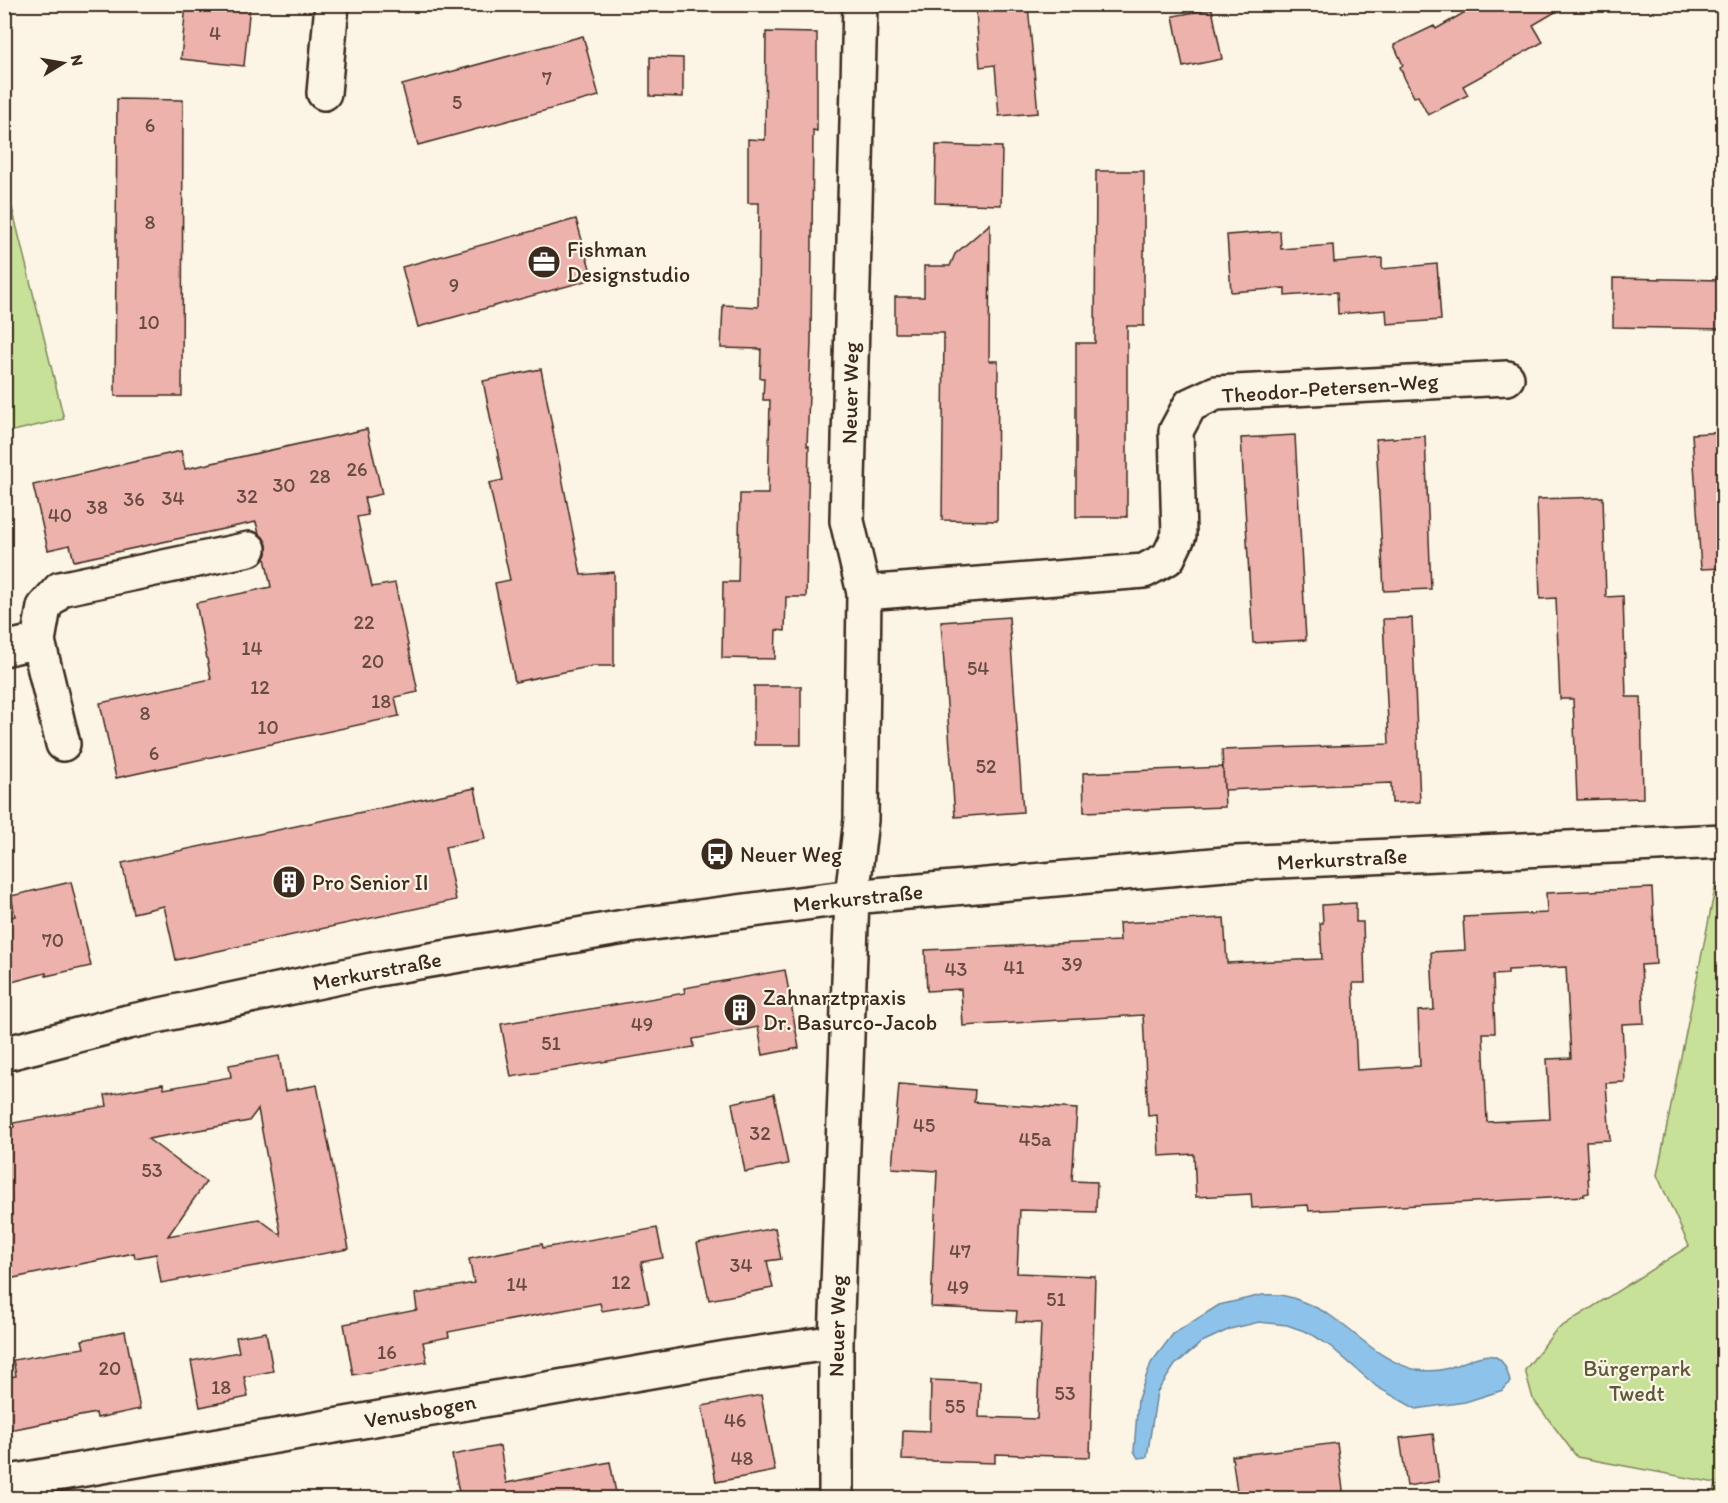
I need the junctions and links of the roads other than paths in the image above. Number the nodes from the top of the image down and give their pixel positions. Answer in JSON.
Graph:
{"nodes":[{"id":1,"x":332,"y":4,"type":"edge"},
{"id":2,"x":860,"y":4,"type":"edge"},
{"id":3,"x":324,"y":93,"type":"dead end"},
{"id":4,"x":1507,"y":378,"type":"dead end"},
{"id":5,"x":249,"y":549,"type":"dead end"},
{"id":6,"x":864,"y":593,"type":"junction"},
{"id":7,"x":38,"y":641,"type":"junction"},
{"id":8,"x":4,"y":649,"type":"edge"},
{"id":9,"x":63,"y":744,"type":"dead end"},
{"id":10,"x":1724,"y":841,"type":"edge"},
{"id":11,"x":852,"y":897,"type":"junction"},
{"id":12,"x":4,"y":1054,"type":"edge"},
{"id":13,"x":836,"y":1342,"type":"junction"},
{"id":14,"x":4,"y":1483,"type":"edge"},
{"id":15,"x":836,"y":1498,"type":"edge"}],
"edges":[{"from":1,"to":3,"type":"street"},
{"from":2,"to":6,"type":"street","name":"Neuer Weg"},
{"from":4,"to":6,"type":"street","name":"Theodor-Petersen-Weg"},
{"from":5,"to":7,"type":"street"},
{"from":6,"to":11,"type":"street","name":"Neuer Weg"},
{"from":7,"to":8,"type":"street"},
{"from":7,"to":9,"type":"street"},
{"from":10,"to":11,"type":"street","name":"Merkurstraße"},
{"from":11,"to":12,"type":"street","name":"Merkurstraße"},
{"from":11,"to":13,"type":"street","name":"Neuer Weg"},
{"from":13,"to":14,"type":"street","name":"Venusbogen"},
{"from":13,"to":15,"type":"street","name":"Neuer Weg"}]}
